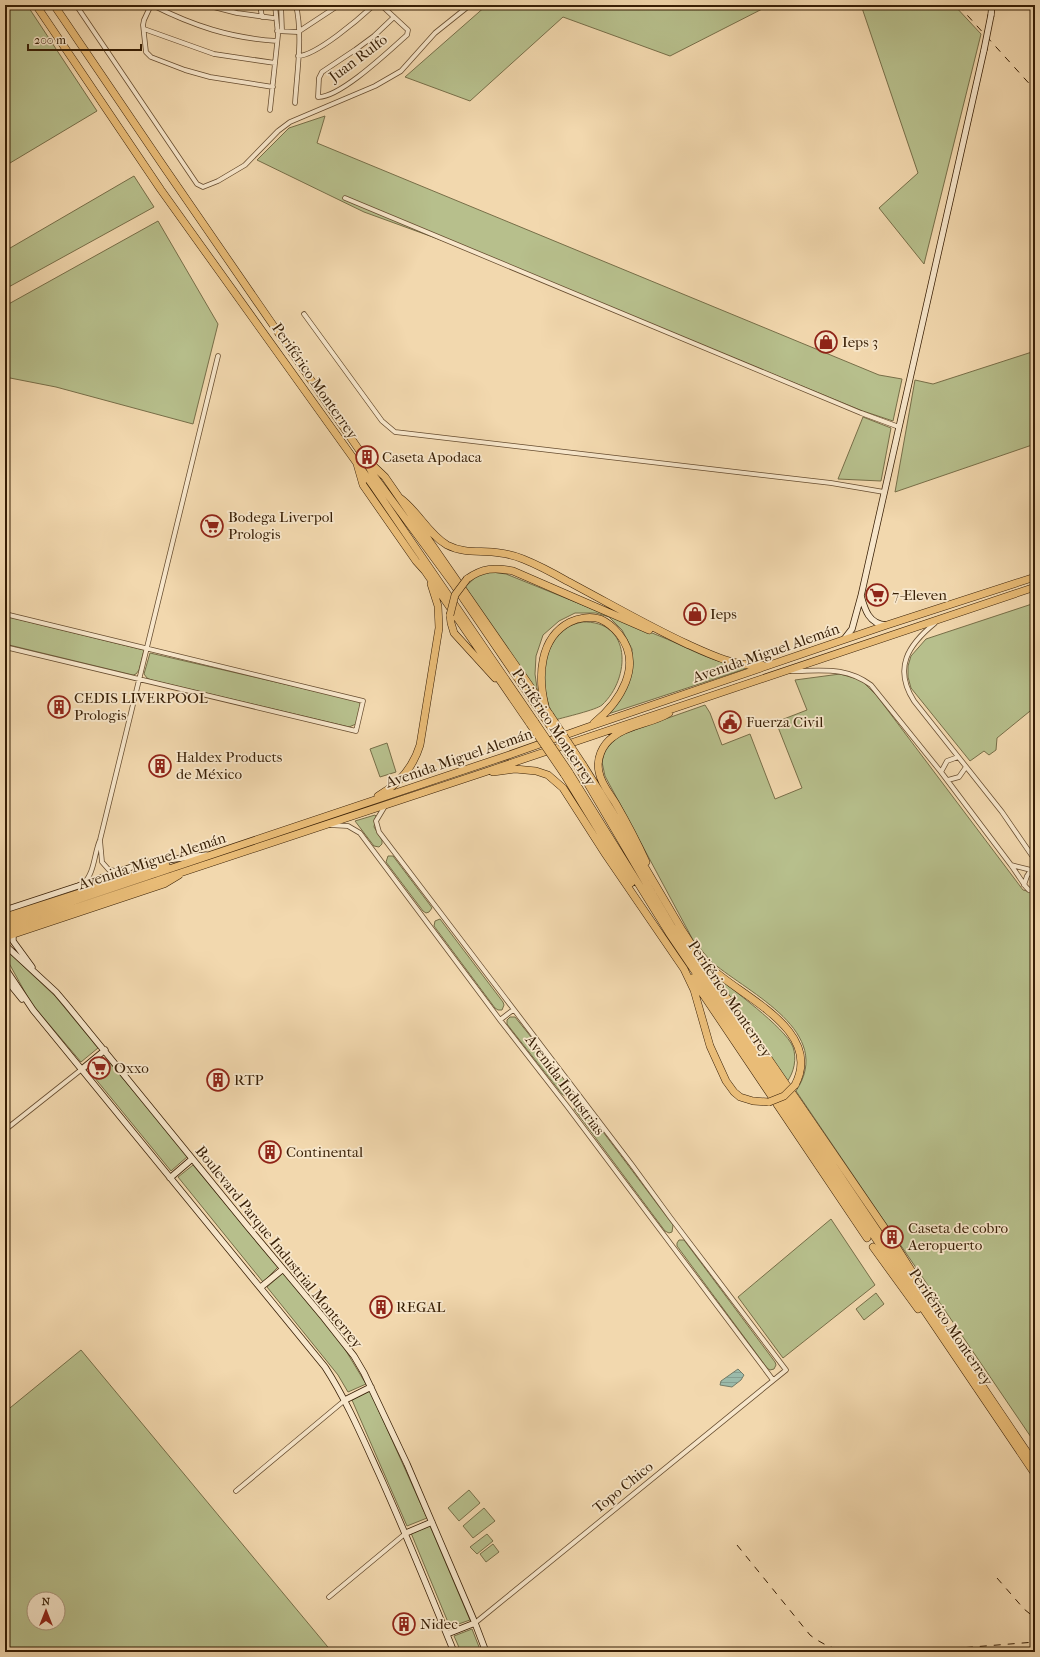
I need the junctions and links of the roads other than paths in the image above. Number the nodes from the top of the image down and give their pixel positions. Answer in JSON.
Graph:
{"nodes":[{"id":1,"x":36,"y":5,"type":"edge"},
{"id":2,"x":54,"y":5,"type":"edge"},
{"id":3,"x":76,"y":5,"type":"edge"},
{"id":4,"x":151,"y":5,"type":"edge"},
{"id":5,"x":206,"y":5,"type":"edge"},
{"id":6,"x":260,"y":5,"type":"edge"},
{"id":7,"x":275,"y":5,"type":"edge"},
{"id":8,"x":281,"y":5,"type":"edge"},
{"id":9,"x":300,"y":5,"type":"edge"},
{"id":10,"x":339,"y":5,"type":"edge"},
{"id":11,"x":374,"y":5,"type":"edge"},
{"id":12,"x":381,"y":5,"type":"edge"},
{"id":13,"x":470,"y":5,"type":"edge"},
{"id":14,"x":992,"y":5,"type":"edge"},
{"id":15,"x":296,"y":7,"type":"edge"},
{"id":16,"x":262,"y":17,"type":"junction"},
{"id":17,"x":394,"y":17,"type":"junction"},
{"id":18,"x":273,"y":18,"type":"dead end"},
{"id":19,"x":144,"y":29,"type":"junction"},
{"id":20,"x":279,"y":32,"type":"junction"},
{"id":21,"x":298,"y":32,"type":"junction"},
{"id":22,"x":277,"y":41,"type":"junction"},
{"id":23,"x":298,"y":56,"type":"junction"},
{"id":24,"x":275,"y":63,"type":"junction"},
{"id":25,"x":273,"y":87,"type":"junction"},
{"id":26,"x":295,"y":103,"type":"dead end"},
{"id":27,"x":270,"y":110,"type":"dead end"},
{"id":28,"x":344,"y":198,"type":"dead end"},
{"id":29,"x":304,"y":314,"type":"dead end"},
{"id":30,"x":218,"y":356,"type":"dead end"},
{"id":31,"x":899,"y":427,"type":"junction"},
{"id":32,"x":364,"y":457,"type":"junction"},
{"id":33,"x":357,"y":462,"type":"junction"},
{"id":34,"x":884,"y":492,"type":"junction"},
{"id":35,"x":400,"y":498,"type":"junction"},
{"id":36,"x":416,"y":561,"type":"junction"},
{"id":37,"x":1035,"y":577,"type":"edge"},
{"id":38,"x":1035,"y":587,"type":"edge"},
{"id":39,"x":861,"y":596,"type":"junction"},
{"id":40,"x":5,"y":614,"type":"edge"},
{"id":41,"x":938,"y":620,"type":"junction"},
{"id":42,"x":887,"y":625,"type":"junction"},
{"id":43,"x":663,"y":633,"type":"junction"},
{"id":44,"x":840,"y":641,"type":"junction"},
{"id":45,"x":5,"y":647,"type":"edge"},
{"id":46,"x":146,"y":649,"type":"junction"},
{"id":47,"x":771,"y":665,"type":"junction"},
{"id":48,"x":787,"y":671,"type":"junction"},
{"id":49,"x":139,"y":680,"type":"junction"},
{"id":50,"x":511,"y":695,"type":"junction"},
{"id":51,"x":675,"y":707,"type":"junction"},
{"id":52,"x":547,"y":714,"type":"junction"},
{"id":53,"x":533,"y":723,"type":"junction"},
{"id":54,"x":588,"y":727,"type":"junction"},
{"id":55,"x":958,"y":757,"type":"junction"},
{"id":56,"x":580,"y":766,"type":"junction"},
{"id":57,"x":966,"y":767,"type":"junction"},
{"id":58,"x":485,"y":772,"type":"junction"},
{"id":59,"x":941,"y":772,"type":"junction"},
{"id":60,"x":566,"y":773,"type":"junction"},
{"id":61,"x":948,"y":780,"type":"junction"},
{"id":62,"x":386,"y":804,"type":"junction"},
{"id":63,"x":361,"y":806,"type":"junction"},
{"id":64,"x":326,"y":824,"type":"junction"},
{"id":65,"x":100,"y":840,"type":"junction"},
{"id":66,"x":213,"y":854,"type":"junction"},
{"id":67,"x":1035,"y":860,"type":"edge"},
{"id":68,"x":191,"y":861,"type":"junction"},
{"id":69,"x":1012,"y":865,"type":"junction"},
{"id":70,"x":123,"y":870,"type":"junction"},
{"id":71,"x":1033,"y":871,"type":"edge"},
{"id":72,"x":183,"y":872,"type":"junction"},
{"id":73,"x":146,"y":880,"type":"junction"},
{"id":74,"x":1024,"y":885,"type":"junction"},
{"id":75,"x":81,"y":886,"type":"junction"},
{"id":76,"x":1035,"y":892,"type":"edge"},
{"id":77,"x":59,"y":893,"type":"junction"},
{"id":78,"x":664,"y":900,"type":"junction"},
{"id":79,"x":44,"y":905,"type":"junction"},
{"id":80,"x":6,"y":916,"type":"edge"},
{"id":81,"x":5,"y":924,"type":"edge"},
{"id":82,"x":655,"y":925,"type":"junction"},
{"id":83,"x":5,"y":932,"type":"edge"},
{"id":84,"x":14,"y":934,"type":"junction"},
{"id":85,"x":5,"y":937,"type":"edge"},
{"id":86,"x":5,"y":945,"type":"edge"},
{"id":87,"x":699,"y":955,"type":"junction"},
{"id":88,"x":5,"y":968,"type":"edge"},
{"id":89,"x":684,"y":969,"type":"junction"},
{"id":90,"x":5,"y":978,"type":"edge"},
{"id":91,"x":44,"y":981,"type":"junction"},
{"id":92,"x":33,"y":1010,"type":"junction"},
{"id":93,"x":513,"y":1010,"type":"junction"},
{"id":94,"x":500,"y":1020,"type":"junction"},
{"id":95,"x":105,"y":1050,"type":"junction"},
{"id":96,"x":82,"y":1069,"type":"junction"},
{"id":97,"x":5,"y":1130,"type":"edge"},
{"id":98,"x":192,"y":1159,"type":"junction"},
{"id":99,"x":170,"y":1178,"type":"junction"},
{"id":100,"x":888,"y":1233,"type":"dead end"},
{"id":101,"x":866,"y":1238,"type":"dead end"},
{"id":102,"x":894,"y":1242,"type":"dead end"},
{"id":103,"x":873,"y":1247,"type":"dead end"},
{"id":104,"x":283,"y":1269,"type":"junction"},
{"id":105,"x":261,"y":1287,"type":"junction"},
{"id":106,"x":950,"y":1344,"type":"junction"},
{"id":107,"x":786,"y":1370,"type":"joint"},
{"id":108,"x":773,"y":1380,"type":"junction"},
{"id":109,"x":371,"y":1387,"type":"junction"},
{"id":110,"x":345,"y":1400,"type":"junction"},
{"id":111,"x":1035,"y":1464,"type":"edge"},
{"id":112,"x":1035,"y":1474,"type":"edge"},
{"id":113,"x":236,"y":1491,"type":"dead end"},
{"id":114,"x":432,"y":1522,"type":"junction"},
{"id":115,"x":406,"y":1533,"type":"junction"},
{"id":116,"x":330,"y":1597,"type":"dead end"},
{"id":117,"x":475,"y":1623,"type":"junction"},
{"id":118,"x":447,"y":1634,"type":"junction"},
{"id":119,"x":454,"y":1652,"type":"edge"},
{"id":120,"x":486,"y":1652,"type":"edge"}],
"edges":[{"from":1,"to":33,"type":"highway","name":"Periférico Monterrey"},
{"from":2,"to":32,"type":"highway","name":"Periférico Monterrey"},
{"from":3,"to":13,"type":"street"},
{"from":4,"to":19,"type":"street"},
{"from":4,"to":22,"type":"street"},
{"from":5,"to":16,"type":"street"},
{"from":6,"to":16,"type":"street"},
{"from":7,"to":20,"type":"street"},
{"from":8,"to":20,"type":"street"},
{"from":9,"to":15,"type":"street"},
{"from":10,"to":21,"type":"street"},
{"from":11,"to":23,"type":"street"},
{"from":12,"to":17,"type":"street"},
{"from":14,"to":31,"type":"street","bridge":true},
{"from":15,"to":21,"type":"street"},
{"from":16,"to":18,"type":"street"},
{"from":17,"to":17,"type":"street","name":"Juan Rulfo"},
{"from":19,"to":24,"type":"street"},
{"from":19,"to":25,"type":"street"},
{"from":20,"to":21,"type":"street"},
{"from":20,"to":22,"type":"street"},
{"from":21,"to":23,"type":"street"},
{"from":22,"to":24,"type":"street"},
{"from":23,"to":26,"type":"street"},
{"from":24,"to":25,"type":"street"},
{"from":25,"to":27,"type":"street"},
{"from":28,"to":31,"type":"street"},
{"from":29,"to":34,"type":"street"},
{"from":30,"to":46,"type":"street"},
{"from":31,"to":34,"type":"street"},
{"from":32,"to":35,"type":"highway"},
{"from":32,"to":52,"type":"highway","name":"Periférico Monterrey"},
{"from":33,"to":36,"type":"highway"},
{"from":33,"to":53,"type":"highway","name":"Periférico Monterrey"},
{"from":34,"to":39,"type":"street"},
{"from":35,"to":43,"type":"highway"},
{"from":35,"to":52,"type":"highway"},
{"from":36,"to":50,"type":"highway"},
{"from":36,"to":63,"type":"highway"},
{"from":37,"to":42,"type":"highway","name":"Avenida Miguel Alemán"},
{"from":38,"to":41,"type":"highway","name":"Avenida Miguel Alemán"},
{"from":39,"to":42,"type":"street"},
{"from":39,"to":44,"type":"street"},
{"from":40,"to":46,"type":"street"},
{"from":41,"to":48,"type":"highway","name":"Avenida Miguel Alemán"},
{"from":41,"to":55,"type":"street"},
{"from":42,"to":44,"type":"highway","name":"Avenida Miguel Alemán"},
{"from":43,"to":47,"type":"highway"},
{"from":43,"to":50,"type":"highway","bridge":true},
{"from":44,"to":47,"type":"highway","name":"Avenida Miguel Alemán"},
{"from":45,"to":49,"type":"street"},
{"from":46,"to":49,"type":"street"},
{"from":46,"to":49,"type":"street"},
{"from":47,"to":54,"type":"highway","name":"Avenida Miguel Alemán"},
{"from":48,"to":51,"type":"highway","name":"Avenida Miguel Alemán"},
{"from":48,"to":59,"type":"street"},
{"from":49,"to":65,"type":"street"},
{"from":50,"to":53,"type":"highway"},
{"from":51,"to":58,"type":"highway","name":"Avenida Miguel Alemán"},
{"from":51,"to":78,"type":"highway"},
{"from":52,"to":54,"type":"highway"},
{"from":52,"to":56,"type":"highway","name":"Periférico Monterrey","bridge":true},
{"from":53,"to":60,"type":"highway","name":"Periférico Monterrey","bridge":true},
{"from":54,"to":63,"type":"highway","name":"Avenida Miguel Alemán"},
{"from":55,"to":57,"type":"street"},
{"from":55,"to":59,"type":"street"},
{"from":56,"to":78,"type":"highway"},
{"from":56,"to":106,"type":"highway","name":"Periférico Monterrey"},
{"from":57,"to":61,"type":"street"},
{"from":57,"to":67,"type":"street"},
{"from":58,"to":62,"type":"highway","name":"Avenida Miguel Alemán"},
{"from":58,"to":82,"type":"highway"},
{"from":59,"to":61,"type":"street"},
{"from":60,"to":82,"type":"highway"},
{"from":60,"to":106,"type":"highway","name":"Periférico Monterrey"},
{"from":61,"to":69,"type":"street"},
{"from":62,"to":64,"type":"highway","name":"Avenida Miguel Alemán"},
{"from":62,"to":93,"type":"street","name":"Avenida Industrias"},
{"from":63,"to":66,"type":"highway","name":"Avenida Miguel Alemán"},
{"from":64,"to":72,"type":"highway","name":"Avenida Miguel Alemán"},
{"from":64,"to":94,"type":"street","name":"Avenida Industrias"},
{"from":65,"to":70,"type":"street"},
{"from":65,"to":75,"type":"street"},
{"from":66,"to":68,"type":"highway","name":"Avenida Miguel Alemán"},
{"from":66,"to":70,"type":"street"},
{"from":68,"to":73,"type":"highway","name":"Avenida Miguel Alemán"},
{"from":68,"to":79,"type":"highway"},
{"from":69,"to":71,"type":"street"},
{"from":69,"to":74,"type":"street"},
{"from":70,"to":75,"type":"street"},
{"from":71,"to":74,"type":"street"},
{"from":72,"to":73,"type":"highway","name":"Avenida Miguel Alemán"},
{"from":72,"to":84,"type":"highway"},
{"from":73,"to":81,"type":"highway","name":"Avenida Miguel Alemán"},
{"from":73,"to":83,"type":"highway","name":"Avenida Miguel Alemán"},
{"from":74,"to":76,"type":"street"},
{"from":75,"to":77,"type":"street"},
{"from":77,"to":79,"type":"street"},
{"from":77,"to":80,"type":"street"},
{"from":78,"to":87,"type":"highway"},
{"from":79,"to":80,"type":"highway"},
{"from":82,"to":89,"type":"highway"},
{"from":83,"to":84,"type":"highway"},
{"from":84,"to":85,"type":"highway"},
{"from":84,"to":91,"type":"street"},
{"from":86,"to":91,"type":"street","name":"Boulevard Parque Industrial Monterrey"},
{"from":87,"to":89,"type":"highway","bridge":true},
{"from":87,"to":100,"type":"highway"},
{"from":88,"to":92,"type":"street"},
{"from":89,"to":101,"type":"highway"},
{"from":90,"to":92,"type":"street"},
{"from":91,"to":95,"type":"street","name":"Boulevard Parque Industrial Monterrey"},
{"from":92,"to":96,"type":"street"},
{"from":93,"to":94,"type":"street"},
{"from":93,"to":107,"type":"street","name":"Avenida Industrias"},
{"from":94,"to":108,"type":"street","name":"Avenida Industrias"},
{"from":95,"to":96,"type":"street"},
{"from":95,"to":98,"type":"street","name":"Boulevard Parque Industrial Monterrey"},
{"from":96,"to":97,"type":"street"},
{"from":96,"to":99,"type":"street"},
{"from":98,"to":99,"type":"street"},
{"from":98,"to":104,"type":"street","name":"Boulevard Parque Industrial Monterrey"},
{"from":99,"to":105,"type":"street"},
{"from":102,"to":106,"type":"highway"},
{"from":103,"to":106,"type":"highway"},
{"from":104,"to":105,"type":"street"},
{"from":104,"to":109,"type":"street","name":"Boulevard Parque Industrial Monterrey"},
{"from":105,"to":110,"type":"street"},
{"from":106,"to":111,"type":"highway","name":"Periférico Monterrey"},
{"from":106,"to":112,"type":"highway","name":"Periférico Monterrey"},
{"from":107,"to":108,"type":"street","name":"Topo Chico"},
{"from":108,"to":117,"type":"street","name":"Topo Chico"},
{"from":109,"to":110,"type":"street"},
{"from":109,"to":114,"type":"street","name":"Boulevard Parque Industrial Monterrey"},
{"from":110,"to":113,"type":"street"},
{"from":110,"to":115,"type":"street"},
{"from":114,"to":115,"type":"street"},
{"from":114,"to":117,"type":"street","name":"Boulevard Parque Industrial Monterrey"},
{"from":115,"to":116,"type":"street"},
{"from":115,"to":118,"type":"street"},
{"from":117,"to":118,"type":"street"},
{"from":117,"to":120,"type":"street","name":"Boulevard Parque Industrial Monterrey"},
{"from":118,"to":119,"type":"street"}]}
